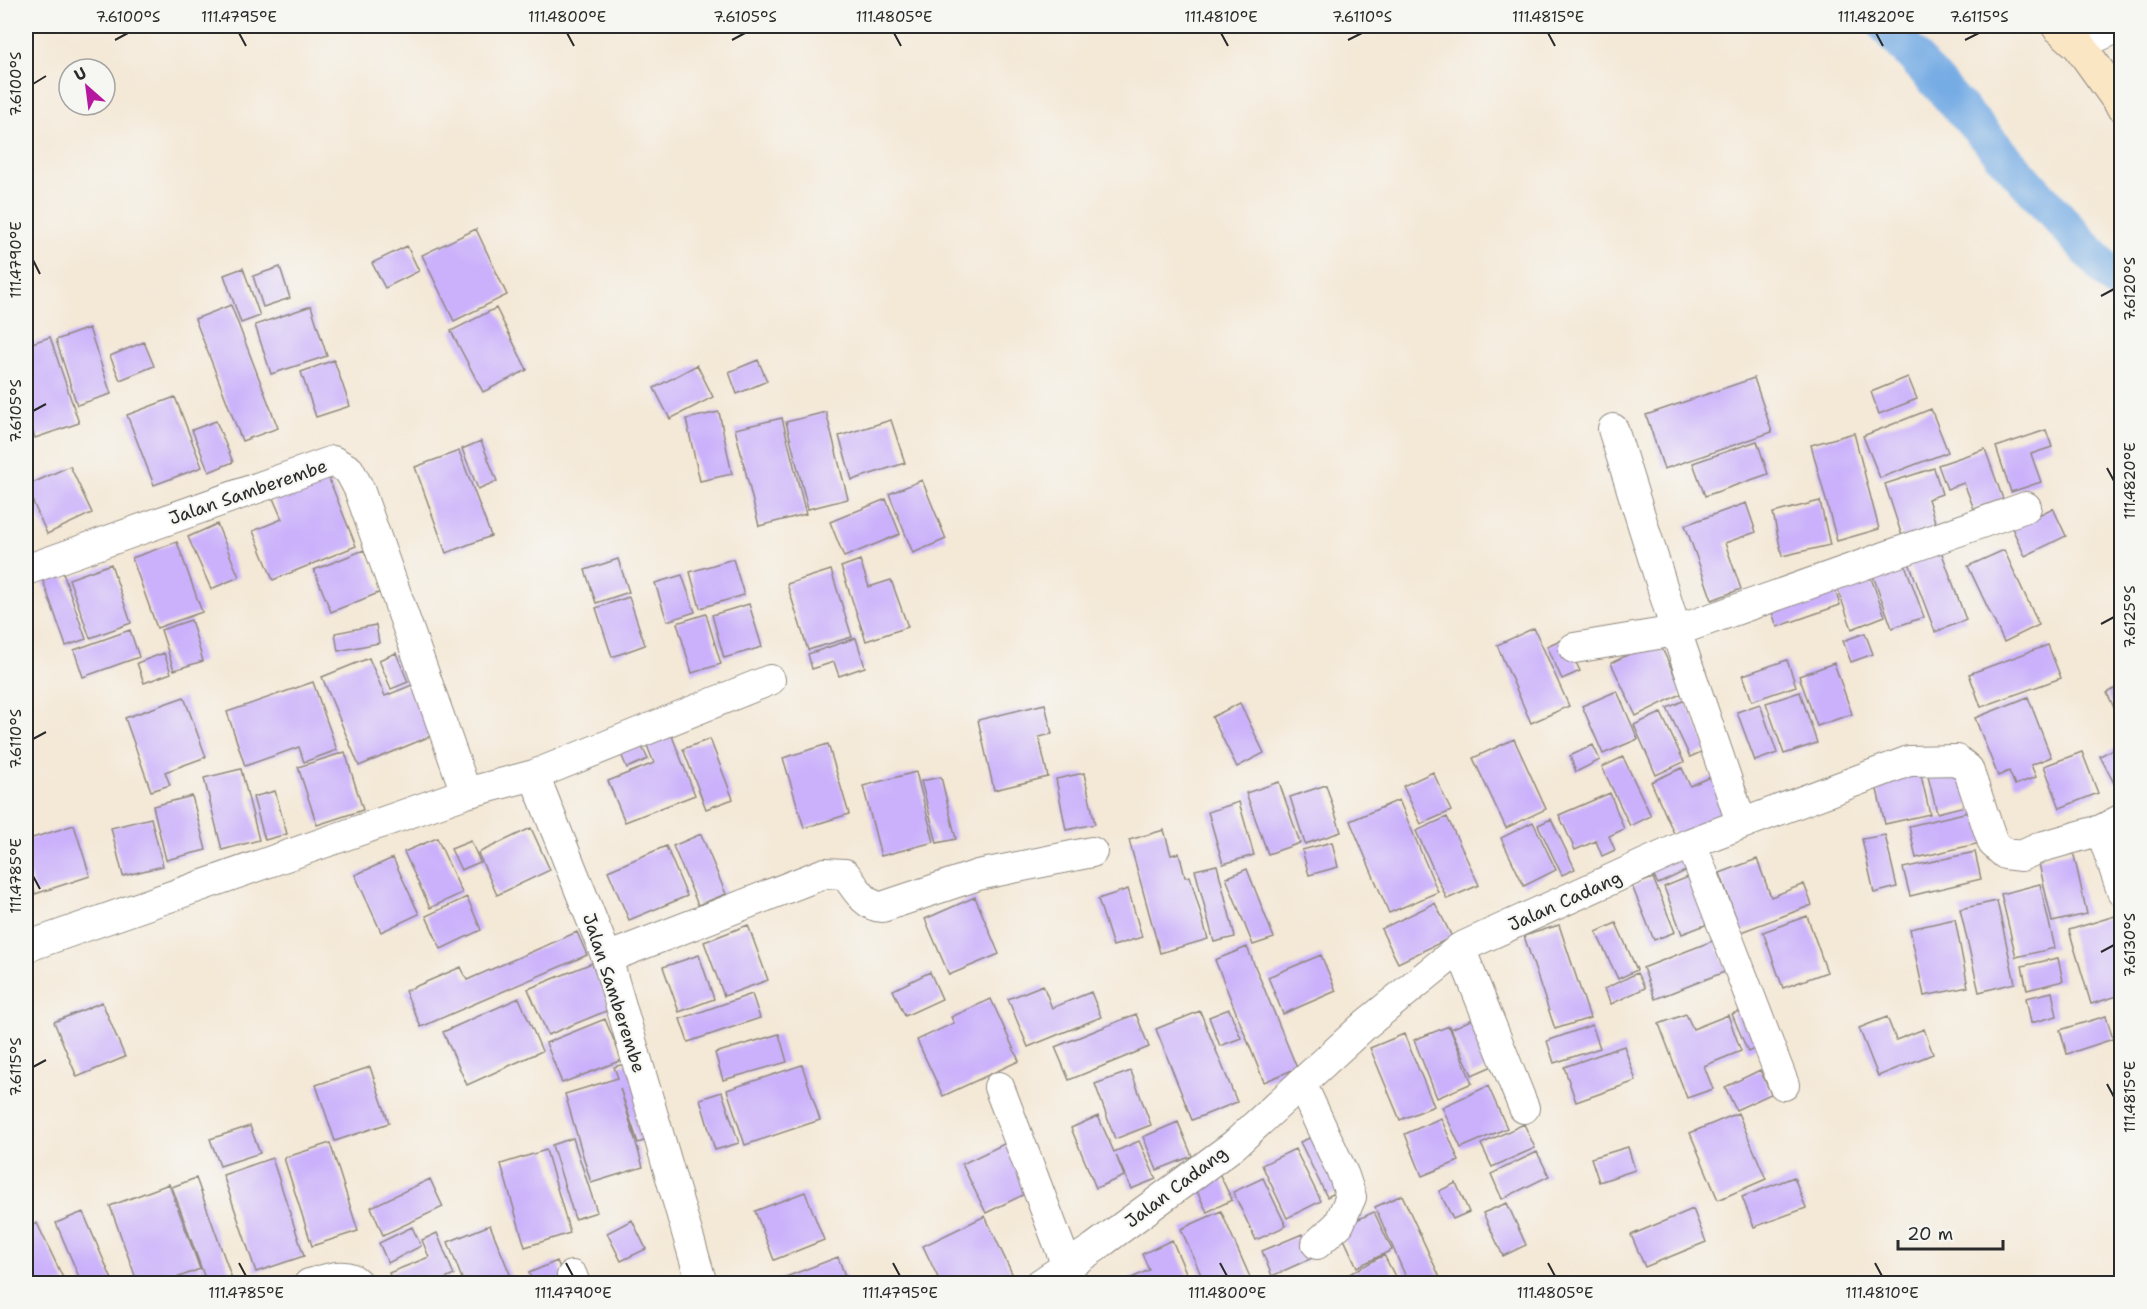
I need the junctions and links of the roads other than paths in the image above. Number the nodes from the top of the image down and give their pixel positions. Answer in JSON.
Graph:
{"nodes":[{"id":1,"x":2121,"y":26,"type":"edge"},
{"id":2,"x":2068,"y":35,"type":"edge"},
{"id":3,"x":2121,"y":105,"type":"edge"},
{"id":4,"x":1613,"y":429,"type":"dead end"},
{"id":5,"x":2026,"y":507,"type":"dead end"},
{"id":6,"x":26,"y":570,"type":"edge"},
{"id":7,"x":1676,"y":631,"type":"junction"},
{"id":8,"x":1574,"y":648,"type":"dead end"},
{"id":9,"x":770,"y":680,"type":"dead end"},
{"id":10,"x":534,"y":775,"type":"junction"},
{"id":11,"x":466,"y":793,"type":"junction"},
{"id":12,"x":1742,"y":822,"type":"junction"},
{"id":13,"x":2111,"y":824,"type":"edge"},
{"id":14,"x":1691,"y":843,"type":"junction"},
{"id":15,"x":1092,"y":852,"type":"dead end"},
{"id":16,"x":2121,"y":891,"type":"edge"},
{"id":17,"x":26,"y":947,"type":"edge"},
{"id":18,"x":1460,"y":948,"type":"junction"},
{"id":19,"x":607,"y":958,"type":"junction"},
{"id":20,"x":1301,"y":1083,"type":"junction"},
{"id":21,"x":1784,"y":1085,"type":"dead end"},
{"id":22,"x":999,"y":1087,"type":"dead end"},
{"id":23,"x":1524,"y":1108,"type":"dead end"},
{"id":24,"x":1317,"y":1244,"type":"dead end"},
{"id":25,"x":1067,"y":1266,"type":"junction"},
{"id":26,"x":309,"y":1284,"type":"edge"},
{"id":27,"x":358,"y":1284,"type":"edge"},
{"id":28,"x":702,"y":1284,"type":"edge"},
{"id":29,"x":1040,"y":1284,"type":"edge"}],
"edges":[{"from":1,"to":2,"type":"street"},
{"from":2,"to":3,"type":"street"},
{"from":4,"to":7,"type":"street"},
{"from":5,"to":7,"type":"street"},
{"from":6,"to":11,"type":"street","name":"Jalan Samberembe"},
{"from":7,"to":8,"type":"street"},
{"from":7,"to":12,"type":"street"},
{"from":9,"to":10,"type":"street"},
{"from":10,"to":11,"type":"street"},
{"from":10,"to":19,"type":"street","name":"Jalan Samberembe"},
{"from":11,"to":17,"type":"street"},
{"from":12,"to":13,"type":"street","name":"Jalan Cadang"},
{"from":12,"to":14,"type":"street","name":"Jalan Cadang"},
{"from":13,"to":16,"type":"street"},
{"from":14,"to":18,"type":"street","name":"Jalan Cadang"},
{"from":14,"to":21,"type":"street"},
{"from":15,"to":19,"type":"street"},
{"from":18,"to":20,"type":"street","name":"Jalan Cadang"},
{"from":18,"to":23,"type":"street"},
{"from":19,"to":28,"type":"street","name":"Jalan Samberembe"},
{"from":20,"to":24,"type":"street"},
{"from":20,"to":25,"type":"street","name":"Jalan Cadang"},
{"from":22,"to":25,"type":"street"},
{"from":25,"to":29,"type":"street","name":"Jalan Cadang"},
{"from":26,"to":27,"type":"street"}]}
